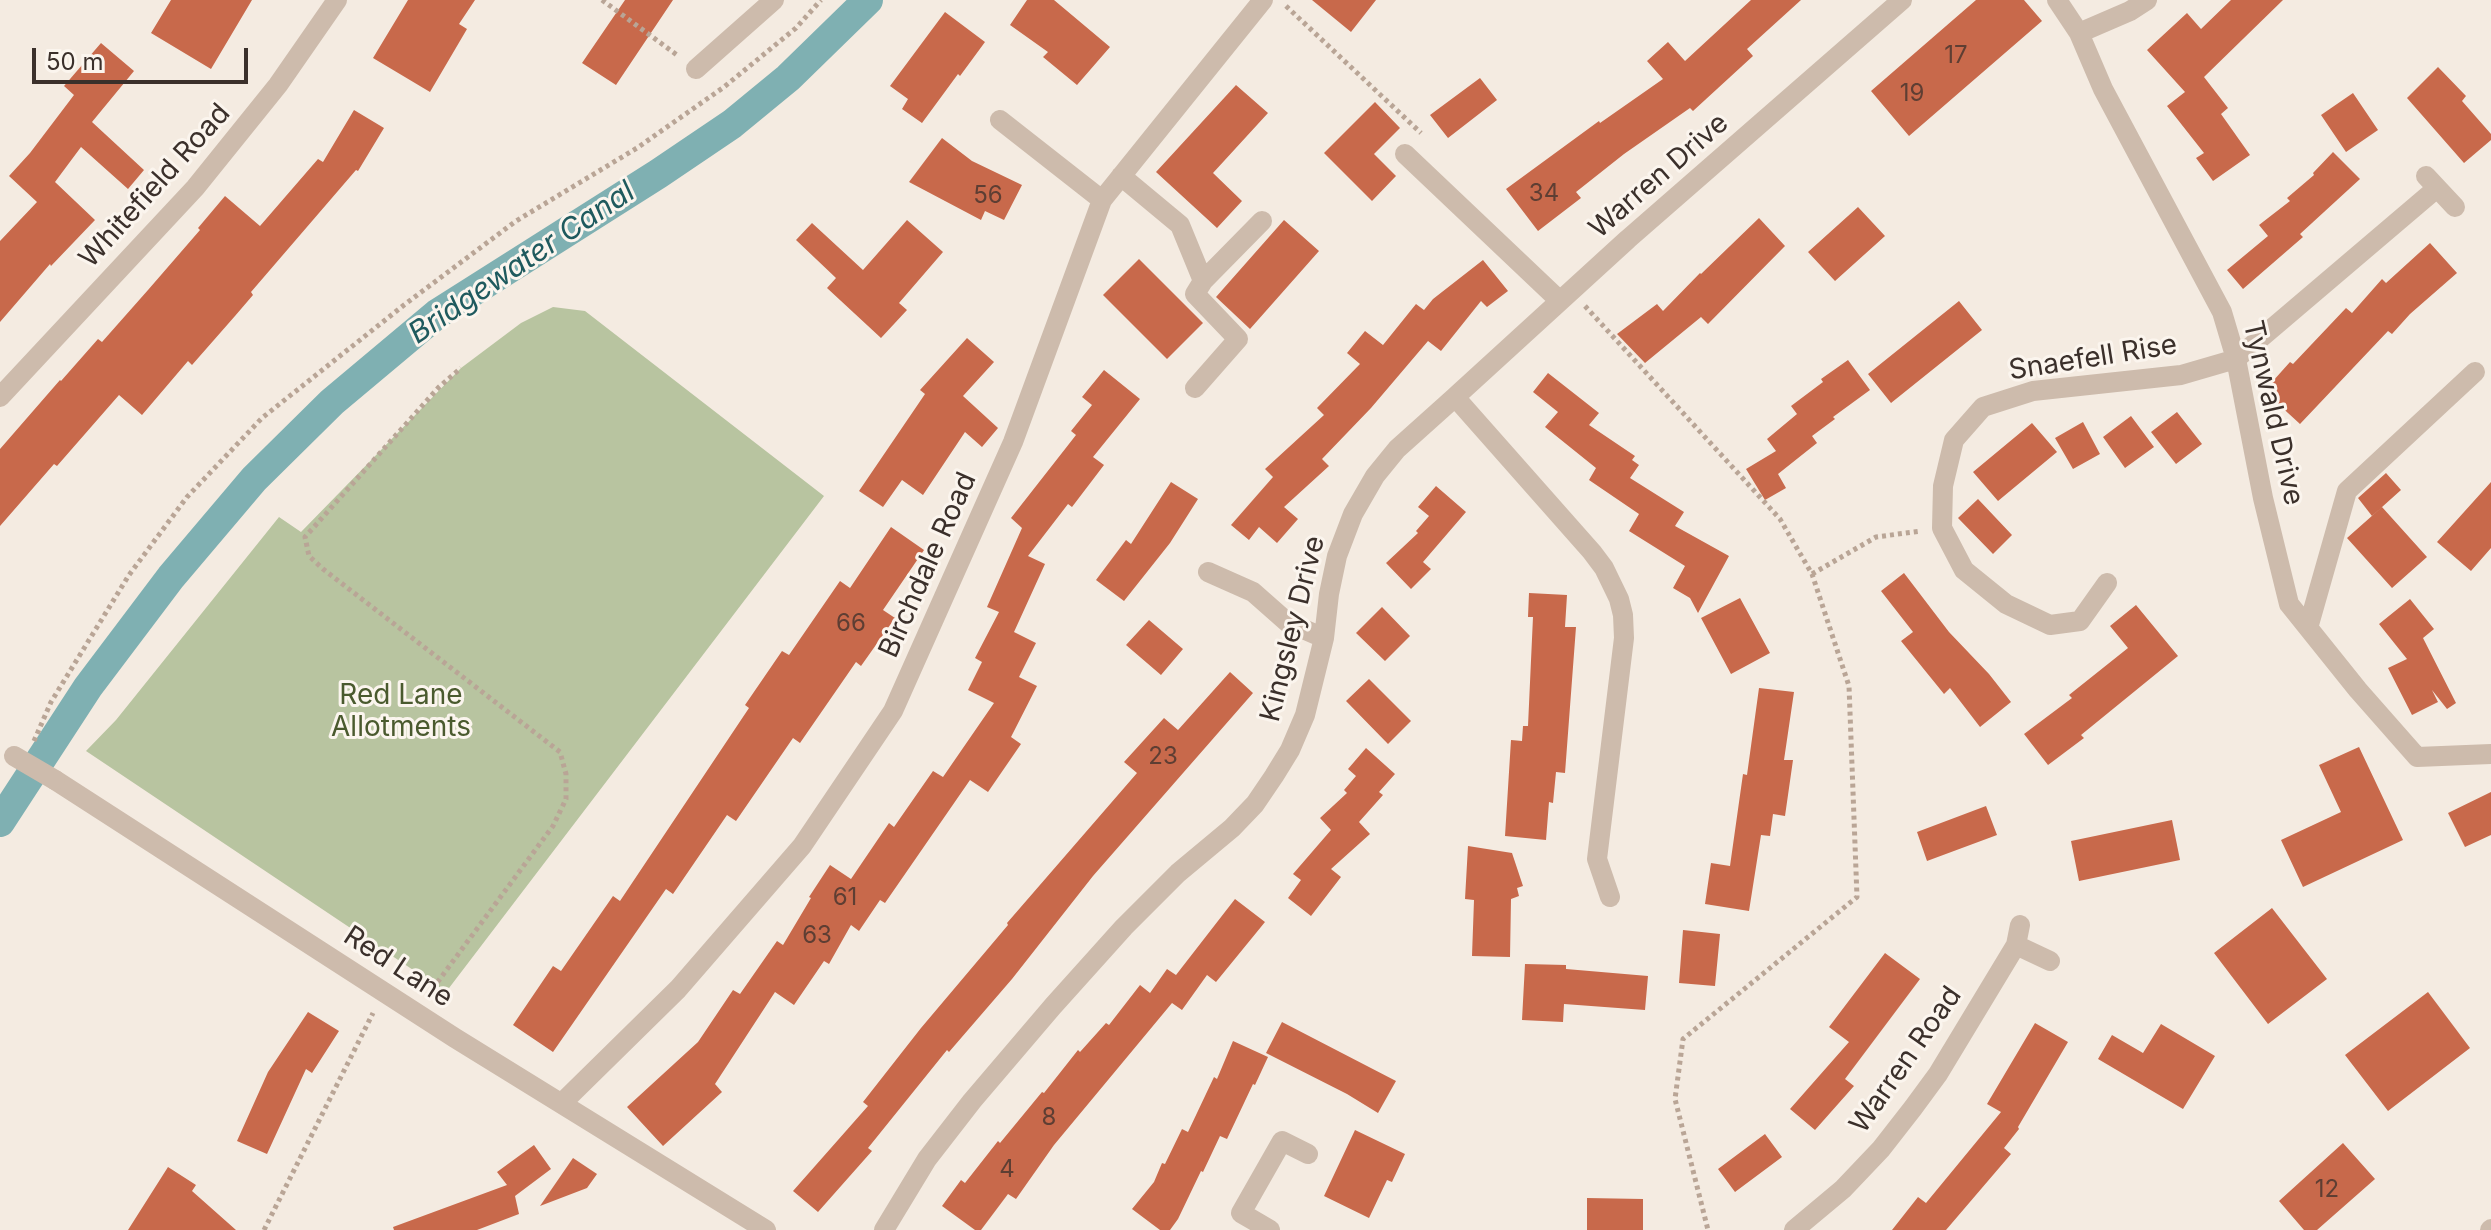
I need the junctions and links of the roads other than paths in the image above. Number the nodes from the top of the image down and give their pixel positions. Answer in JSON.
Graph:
{"nodes":[{"id":1,"x":337,"y":0,"type":"edge"},
{"id":2,"x":774,"y":0,"type":"edge"},
{"id":3,"x":1263,"y":0,"type":"edge"},
{"id":4,"x":1902,"y":0,"type":"edge"},
{"id":5,"x":2057,"y":0,"type":"edge"},
{"id":6,"x":2147,"y":0,"type":"edge"},
{"id":7,"x":2079,"y":33,"type":"junction"},
{"id":8,"x":696,"y":69,"type":"road end"},
{"id":9,"x":1000,"y":120,"type":"dead end"},
{"id":10,"x":1405,"y":154,"type":"dead end"},
{"id":11,"x":1121,"y":176,"type":"junction"},
{"id":12,"x":1102,"y":200,"type":"junction"},
{"id":13,"x":2455,"y":207,"type":"dead end"},
{"id":14,"x":1262,"y":221,"type":"dead end"},
{"id":15,"x":1203,"y":281,"type":"junction"},
{"id":16,"x":1566,"y":296,"type":"junction"},
{"id":17,"x":2236,"y":359,"type":"junction"},
{"id":18,"x":2475,"y":372,"type":"dead end"},
{"id":19,"x":1195,"y":388,"type":"dead end"},
{"id":20,"x":0,"y":397,"type":"edge"},
{"id":21,"x":1455,"y":397,"type":"junction"},
{"id":22,"x":1208,"y":572,"type":"dead end"},
{"id":23,"x":2107,"y":583,"type":"dead end"},
{"id":24,"x":2308,"y":628,"type":"junction"},
{"id":25,"x":1324,"y":638,"type":"junction"},
{"id":26,"x":14,"y":752,"type":"edge"},
{"id":27,"x":2491,"y":754,"type":"edge"},
{"id":28,"x":1610,"y":897,"type":"dead end"},
{"id":29,"x":2050,"y":961,"type":"dead end"},
{"id":30,"x":562,"y":1103,"type":"junction"},
{"id":31,"x":1308,"y":1154,"type":"dead end"},
{"id":32,"x":766,"y":1230,"type":"edge"},
{"id":33,"x":884,"y":1230,"type":"edge"},
{"id":34,"x":1270,"y":1230,"type":"edge"},
{"id":35,"x":1794,"y":1230,"type":"edge"}],
"edges":[{"from":1,"to":20,"type":"street","name":"Whitefield Road"},
{"from":2,"to":8,"type":"street"},
{"from":3,"to":11,"type":"street","name":"Birchdale Road"},
{"from":4,"to":16,"type":"street","name":"Warren Drive"},
{"from":5,"to":7,"type":"street","name":"Tynwald Drive"},
{"from":6,"to":7,"type":"street"},
{"from":7,"to":17,"type":"street","name":"Tynwald Drive"},
{"from":9,"to":12,"type":"street"},
{"from":10,"to":16,"type":"street"},
{"from":11,"to":12,"type":"street","name":"Birchdale Road"},
{"from":11,"to":15,"type":"street"},
{"from":12,"to":30,"type":"street","name":"Birchdale Road"},
{"from":13,"to":17,"type":"street"},
{"from":14,"to":15,"type":"street"},
{"from":15,"to":19,"type":"street"},
{"from":16,"to":21,"type":"street","name":"Warren Drive"},
{"from":17,"to":23,"type":"street","name":"Snaefell Rise"},
{"from":17,"to":24,"type":"street","name":"Tynwald Drive"},
{"from":18,"to":24,"type":"street"},
{"from":21,"to":25,"type":"street","name":"Kingsley Drive"},
{"from":21,"to":28,"type":"street"},
{"from":22,"to":25,"type":"street"},
{"from":24,"to":27,"type":"street","name":"Tynwald Drive"},
{"from":25,"to":33,"type":"street","name":"Kingsley Drive"},
{"from":26,"to":30,"type":"street","name":"Red Lane","bridge":true},
{"from":29,"to":35,"type":"street","name":"Warren Road"},
{"from":30,"to":32,"type":"street","name":"Red Lane"},
{"from":31,"to":34,"type":"street"}]}
